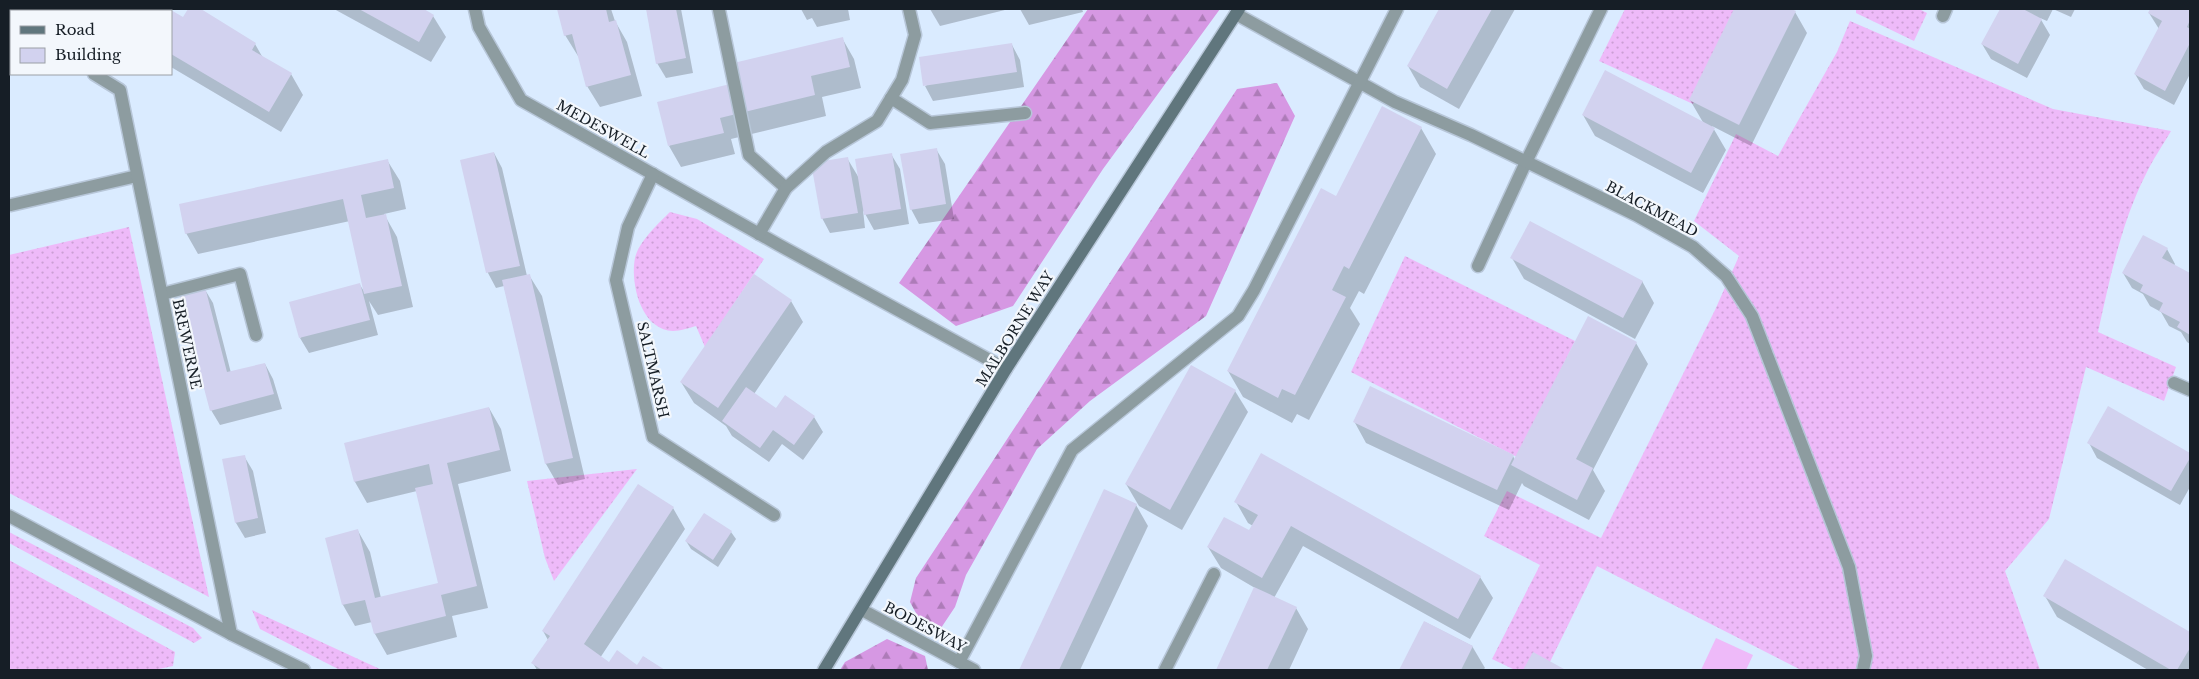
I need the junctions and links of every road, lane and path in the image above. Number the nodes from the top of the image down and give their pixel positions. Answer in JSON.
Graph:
{"nodes":[{"id":1,"x":475,"y":9,"type":"edge"},
{"id":2,"x":909,"y":9,"type":"edge"},
{"id":3,"x":1397,"y":9,"type":"edge"},
{"id":4,"x":1601,"y":9,"type":"edge"},
{"id":5,"x":719,"y":10,"type":"dead end"},
{"id":6,"x":1238,"y":11,"type":"edge"},
{"id":7,"x":96,"y":75,"type":"edge"},
{"id":8,"x":1358,"y":83,"type":"junction"},
{"id":9,"x":891,"y":98,"type":"junction"},
{"id":10,"x":1025,"y":113,"type":"dead end"},
{"id":11,"x":1526,"y":162,"type":"junction"},
{"id":12,"x":653,"y":174,"type":"junction"},
{"id":13,"x":137,"y":176,"type":"junction"},
{"id":14,"x":786,"y":188,"type":"junction"},
{"id":15,"x":11,"y":205,"type":"dead end"},
{"id":16,"x":759,"y":234,"type":"junction"},
{"id":17,"x":1478,"y":266,"type":"dead end"},
{"id":18,"x":162,"y":294,"type":"junction"},
{"id":19,"x":256,"y":335,"type":"dead end"},
{"id":20,"x":1006,"y":369,"type":"junction"},
{"id":21,"x":2174,"y":383,"type":"dead end"},
{"id":22,"x":2190,"y":390,"type":"edge"},
{"id":23,"x":774,"y":515,"type":"dead end"},
{"id":24,"x":9,"y":516,"type":"edge"},
{"id":25,"x":1214,"y":574,"type":"dead end"},
{"id":26,"x":862,"y":610,"type":"junction"},
{"id":27,"x":231,"y":634,"type":"junction"},
{"id":28,"x":959,"y":662,"type":"junction"},
{"id":29,"x":304,"y":670,"type":"edge"},
{"id":30,"x":824,"y":670,"type":"edge"},
{"id":31,"x":974,"y":670,"type":"edge"},
{"id":32,"x":1165,"y":670,"type":"edge"},
{"id":33,"x":1863,"y":670,"type":"edge"}],
"edges":[{"from":1,"to":12,"type":"street","name":"MEDESWELL"},
{"from":2,"to":9,"type":"street"},
{"from":3,"to":8,"type":"street"},
{"from":4,"to":11,"type":"street"},
{"from":5,"to":14,"type":"street"},
{"from":6,"to":8,"type":"street","name":"BLACKMEAD"},
{"from":6,"to":20,"type":"street","name":"MALBORNE WAY"},
{"from":7,"to":13,"type":"street","name":"BREWERNE"},
{"from":8,"to":11,"type":"street","name":"BLACKMEAD"},
{"from":8,"to":28,"type":"street"},
{"from":9,"to":10,"type":"street"},
{"from":9,"to":14,"type":"street"},
{"from":11,"to":17,"type":"street"},
{"from":11,"to":33,"type":"street","name":"BLACKMEAD"},
{"from":12,"to":16,"type":"street","name":"MEDESWELL"},
{"from":12,"to":23,"type":"street","name":"SALTMARSH"},
{"from":13,"to":15,"type":"street"},
{"from":13,"to":18,"type":"street","name":"BREWERNE"},
{"from":14,"to":16,"type":"street"},
{"from":16,"to":20,"type":"street","name":"MEDESWELL"},
{"from":18,"to":19,"type":"street"},
{"from":18,"to":27,"type":"street","name":"BREWERNE"},
{"from":20,"to":26,"type":"street","name":"MALBORNE WAY"},
{"from":21,"to":22,"type":"street"},
{"from":24,"to":27,"type":"street"},
{"from":25,"to":32,"type":"street"},
{"from":26,"to":28,"type":"street","name":"BODESWAY"},
{"from":26,"to":30,"type":"street","name":"MALBORNE WAY"},
{"from":27,"to":29,"type":"street"},
{"from":28,"to":31,"type":"street","name":"BODESWAY"}]}
